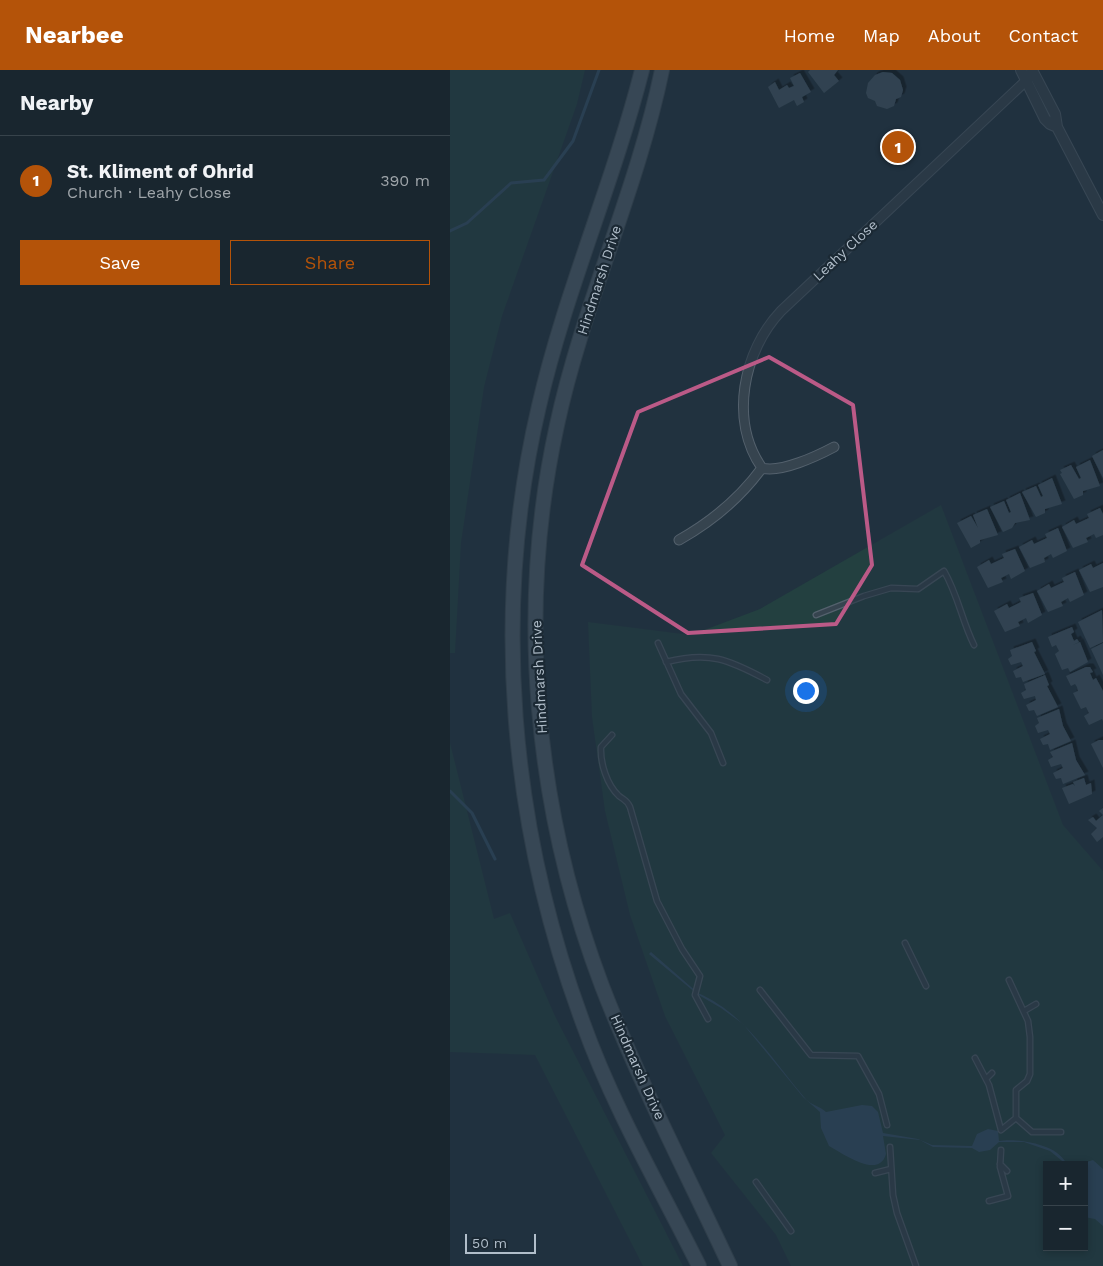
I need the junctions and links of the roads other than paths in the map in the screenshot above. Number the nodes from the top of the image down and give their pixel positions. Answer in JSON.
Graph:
{"nodes":[{"id":1,"x":642,"y":70,"type":"edge"},
{"id":2,"x":662,"y":70,"type":"edge"},
{"id":3,"x":1021,"y":70,"type":"edge"},
{"id":4,"x":1031,"y":75,"type":"edge"},
{"id":5,"x":1103,"y":215,"type":"edge"},
{"id":6,"x":834,"y":447,"type":"dead end"},
{"id":7,"x":762,"y":468,"type":"junction"},
{"id":8,"x":680,"y":540,"type":"dead end"},
{"id":9,"x":816,"y":615,"type":"dead end"},
{"id":10,"x":658,"y":643,"type":"dead end"},
{"id":11,"x":974,"y":645,"type":"dead end"},
{"id":12,"x":666,"y":662,"type":"junction"},
{"id":13,"x":767,"y":680,"type":"dead end"},
{"id":14,"x":612,"y":736,"type":"dead end"},
{"id":15,"x":723,"y":763,"type":"dead end"},
{"id":16,"x":905,"y":943,"type":"dead end"},
{"id":17,"x":1010,"y":980,"type":"dead end"},
{"id":18,"x":926,"y":986,"type":"dead end"},
{"id":19,"x":760,"y":990,"type":"dead end"},
{"id":20,"x":1036,"y":1004,"type":"dead end"},
{"id":21,"x":1024,"y":1012,"type":"junction"},
{"id":22,"x":708,"y":1019,"type":"dead end"},
{"id":23,"x":975,"y":1058,"type":"dead end"},
{"id":24,"x":992,"y":1073,"type":"dead end"},
{"id":25,"x":986,"y":1079,"type":"junction"},
{"id":26,"x":1016,"y":1118,"type":"junction"},
{"id":27,"x":887,"y":1125,"type":"dead end"},
{"id":28,"x":1061,"y":1132,"type":"dead end"},
{"id":29,"x":890,"y":1147,"type":"dead end"},
{"id":30,"x":1000,"y":1150,"type":"dead end"},
{"id":31,"x":1000,"y":1164,"type":"junction"},
{"id":32,"x":892,"y":1169,"type":"junction"},
{"id":33,"x":1007,"y":1171,"type":"dead end"},
{"id":34,"x":875,"y":1173,"type":"dead end"},
{"id":35,"x":756,"y":1182,"type":"dead end"},
{"id":36,"x":989,"y":1201,"type":"dead end"},
{"id":37,"x":791,"y":1231,"type":"dead end"},
{"id":38,"x":699,"y":1266,"type":"edge"},
{"id":39,"x":730,"y":1266,"type":"edge"},
{"id":40,"x":916,"y":1266,"type":"edge"}],
"edges":[{"from":1,"to":38,"type":"main road","name":"Hindmarsh Drive"},
{"from":2,"to":39,"type":"main road","name":"Hindmarsh Drive"},
{"from":3,"to":4,"type":"street"},
{"from":4,"to":5,"type":"street"},
{"from":4,"to":7,"type":"street","name":"Leahy Close"},
{"from":6,"to":7,"type":"street"},
{"from":7,"to":8,"type":"street"},
{"from":9,"to":11,"type":"lane"},
{"from":10,"to":12,"type":"lane"},
{"from":12,"to":13,"type":"lane"},
{"from":12,"to":15,"type":"lane"},
{"from":14,"to":22,"type":"lane"},
{"from":16,"to":18,"type":"lane"},
{"from":17,"to":21,"type":"lane"},
{"from":19,"to":27,"type":"lane"},
{"from":20,"to":21,"type":"lane"},
{"from":21,"to":26,"type":"lane"},
{"from":23,"to":25,"type":"lane"},
{"from":24,"to":25,"type":"lane"},
{"from":25,"to":26,"type":"lane"},
{"from":26,"to":28,"type":"lane"},
{"from":29,"to":32,"type":"lane"},
{"from":30,"to":31,"type":"lane"},
{"from":31,"to":33,"type":"lane"},
{"from":31,"to":36,"type":"lane"},
{"from":32,"to":34,"type":"lane"},
{"from":32,"to":40,"type":"lane"},
{"from":35,"to":37,"type":"lane"}]}
